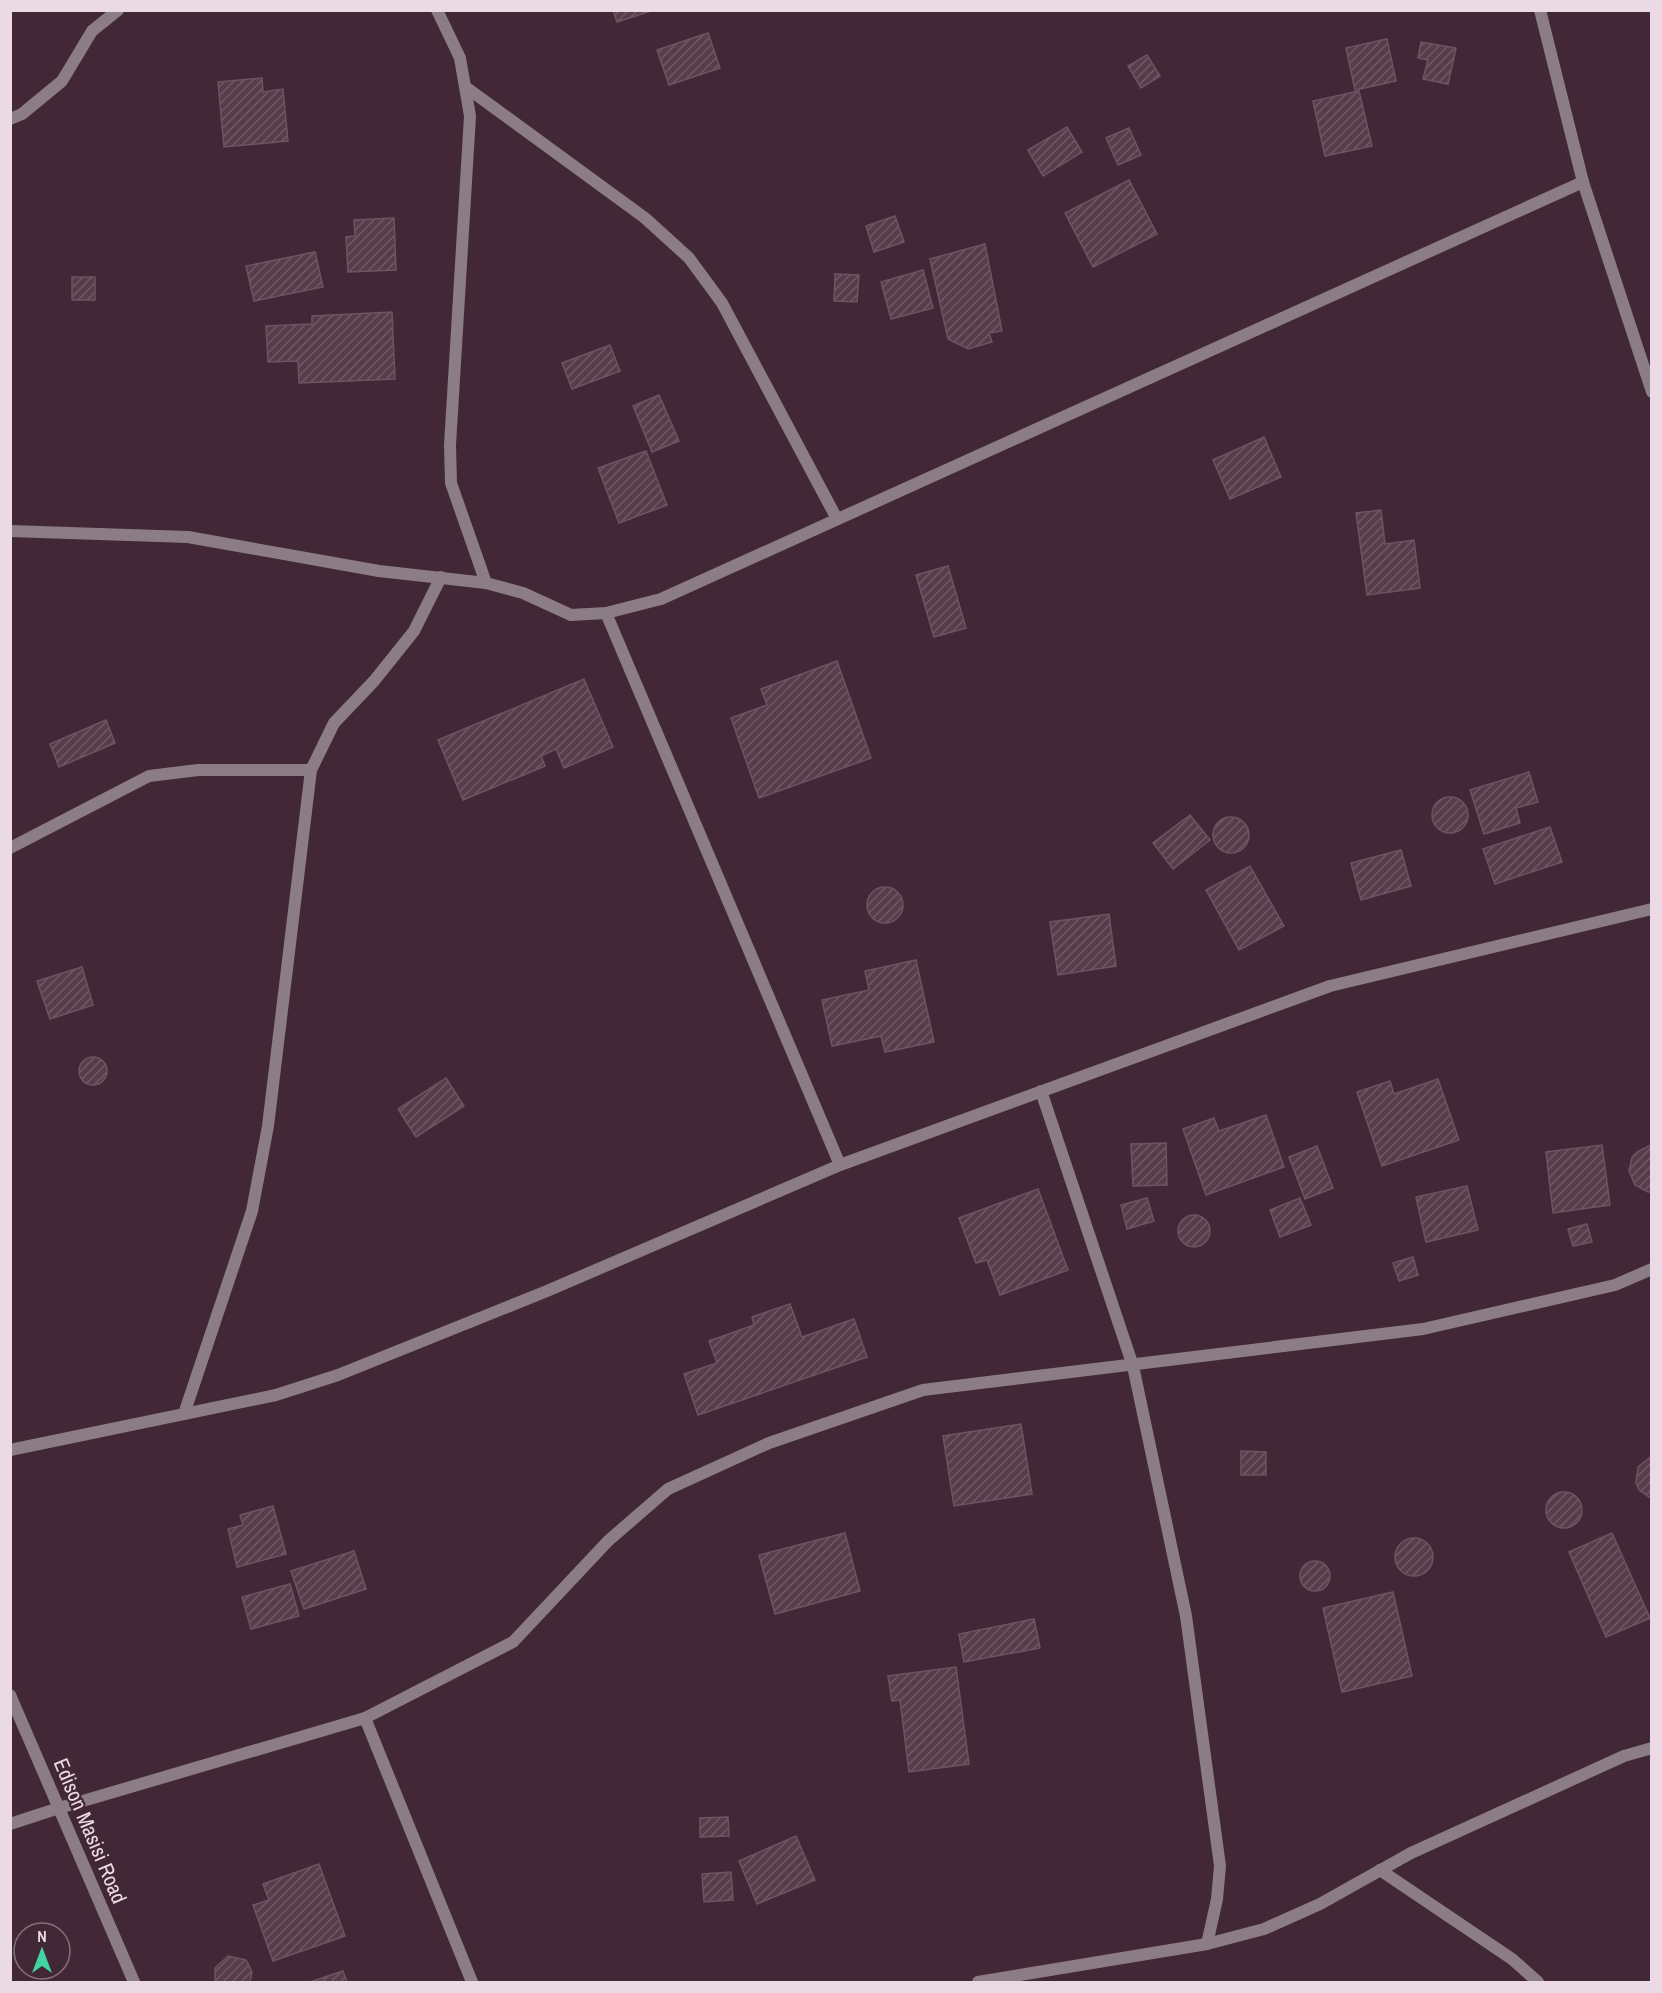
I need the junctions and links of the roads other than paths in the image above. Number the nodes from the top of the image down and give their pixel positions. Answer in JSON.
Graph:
{"nodes":[{"id":1,"x":118,"y":10,"type":"edge"},
{"id":2,"x":437,"y":10,"type":"edge"},
{"id":3,"x":1540,"y":10,"type":"edge"},
{"id":4,"x":467,"y":88,"type":"junction"},
{"id":5,"x":10,"y":119,"type":"edge"},
{"id":6,"x":1583,"y":182,"type":"junction"},
{"id":7,"x":1649,"y":375,"type":"edge"},
{"id":8,"x":1652,"y":392,"type":"edge"},
{"id":9,"x":837,"y":519,"type":"junction"},
{"id":10,"x":10,"y":531,"type":"edge"},
{"id":11,"x":441,"y":577,"type":"junction"},
{"id":12,"x":486,"y":583,"type":"junction"},
{"id":13,"x":606,"y":613,"type":"junction"},
{"id":14,"x":311,"y":770,"type":"junction"},
{"id":15,"x":10,"y":848,"type":"edge"},
{"id":16,"x":1652,"y":909,"type":"edge"},
{"id":17,"x":1041,"y":1091,"type":"junction"},
{"id":18,"x":840,"y":1164,"type":"junction"},
{"id":19,"x":1652,"y":1269,"type":"edge"},
{"id":20,"x":1133,"y":1366,"type":"junction"},
{"id":21,"x":184,"y":1414,"type":"junction"},
{"id":22,"x":10,"y":1450,"type":"edge"},
{"id":23,"x":10,"y":1695,"type":"edge"},
{"id":24,"x":364,"y":1718,"type":"junction"},
{"id":25,"x":1652,"y":1748,"type":"edge"},
{"id":26,"x":59,"y":1808,"type":"junction"},
{"id":27,"x":10,"y":1824,"type":"edge"},
{"id":28,"x":1380,"y":1870,"type":"junction"},
{"id":29,"x":1207,"y":1944,"type":"junction"},
{"id":30,"x":134,"y":1983,"type":"edge"},
{"id":31,"x":472,"y":1983,"type":"edge"},
{"id":32,"x":978,"y":1983,"type":"edge"},
{"id":33,"x":1538,"y":1983,"type":"edge"}],
"edges":[{"from":1,"to":5,"type":"street"},
{"from":2,"to":4,"type":"street"},
{"from":3,"to":6,"type":"street"},
{"from":4,"to":9,"type":"street"},
{"from":4,"to":12,"type":"street"},
{"from":6,"to":7,"type":"street"},
{"from":6,"to":9,"type":"street"},
{"from":7,"to":8,"type":"street"},
{"from":9,"to":13,"type":"street"},
{"from":10,"to":11,"type":"street"},
{"from":11,"to":12,"type":"street"},
{"from":11,"to":14,"type":"street"},
{"from":12,"to":13,"type":"street"},
{"from":13,"to":18,"type":"street"},
{"from":14,"to":15,"type":"street"},
{"from":14,"to":21,"type":"street"},
{"from":16,"to":17,"type":"street"},
{"from":17,"to":18,"type":"street"},
{"from":17,"to":20,"type":"street"},
{"from":18,"to":21,"type":"street"},
{"from":19,"to":20,"type":"street"},
{"from":20,"to":24,"type":"street"},
{"from":20,"to":29,"type":"street"},
{"from":21,"to":22,"type":"street"},
{"from":23,"to":26,"type":"street","name":"Edison Masisi Road"},
{"from":24,"to":26,"type":"street"},
{"from":24,"to":31,"type":"street"},
{"from":25,"to":28,"type":"street"},
{"from":26,"to":27,"type":"street"},
{"from":26,"to":30,"type":"street","name":"Edison Masisi Road"},
{"from":28,"to":29,"type":"street"},
{"from":28,"to":33,"type":"street"},
{"from":29,"to":32,"type":"street"}]}
